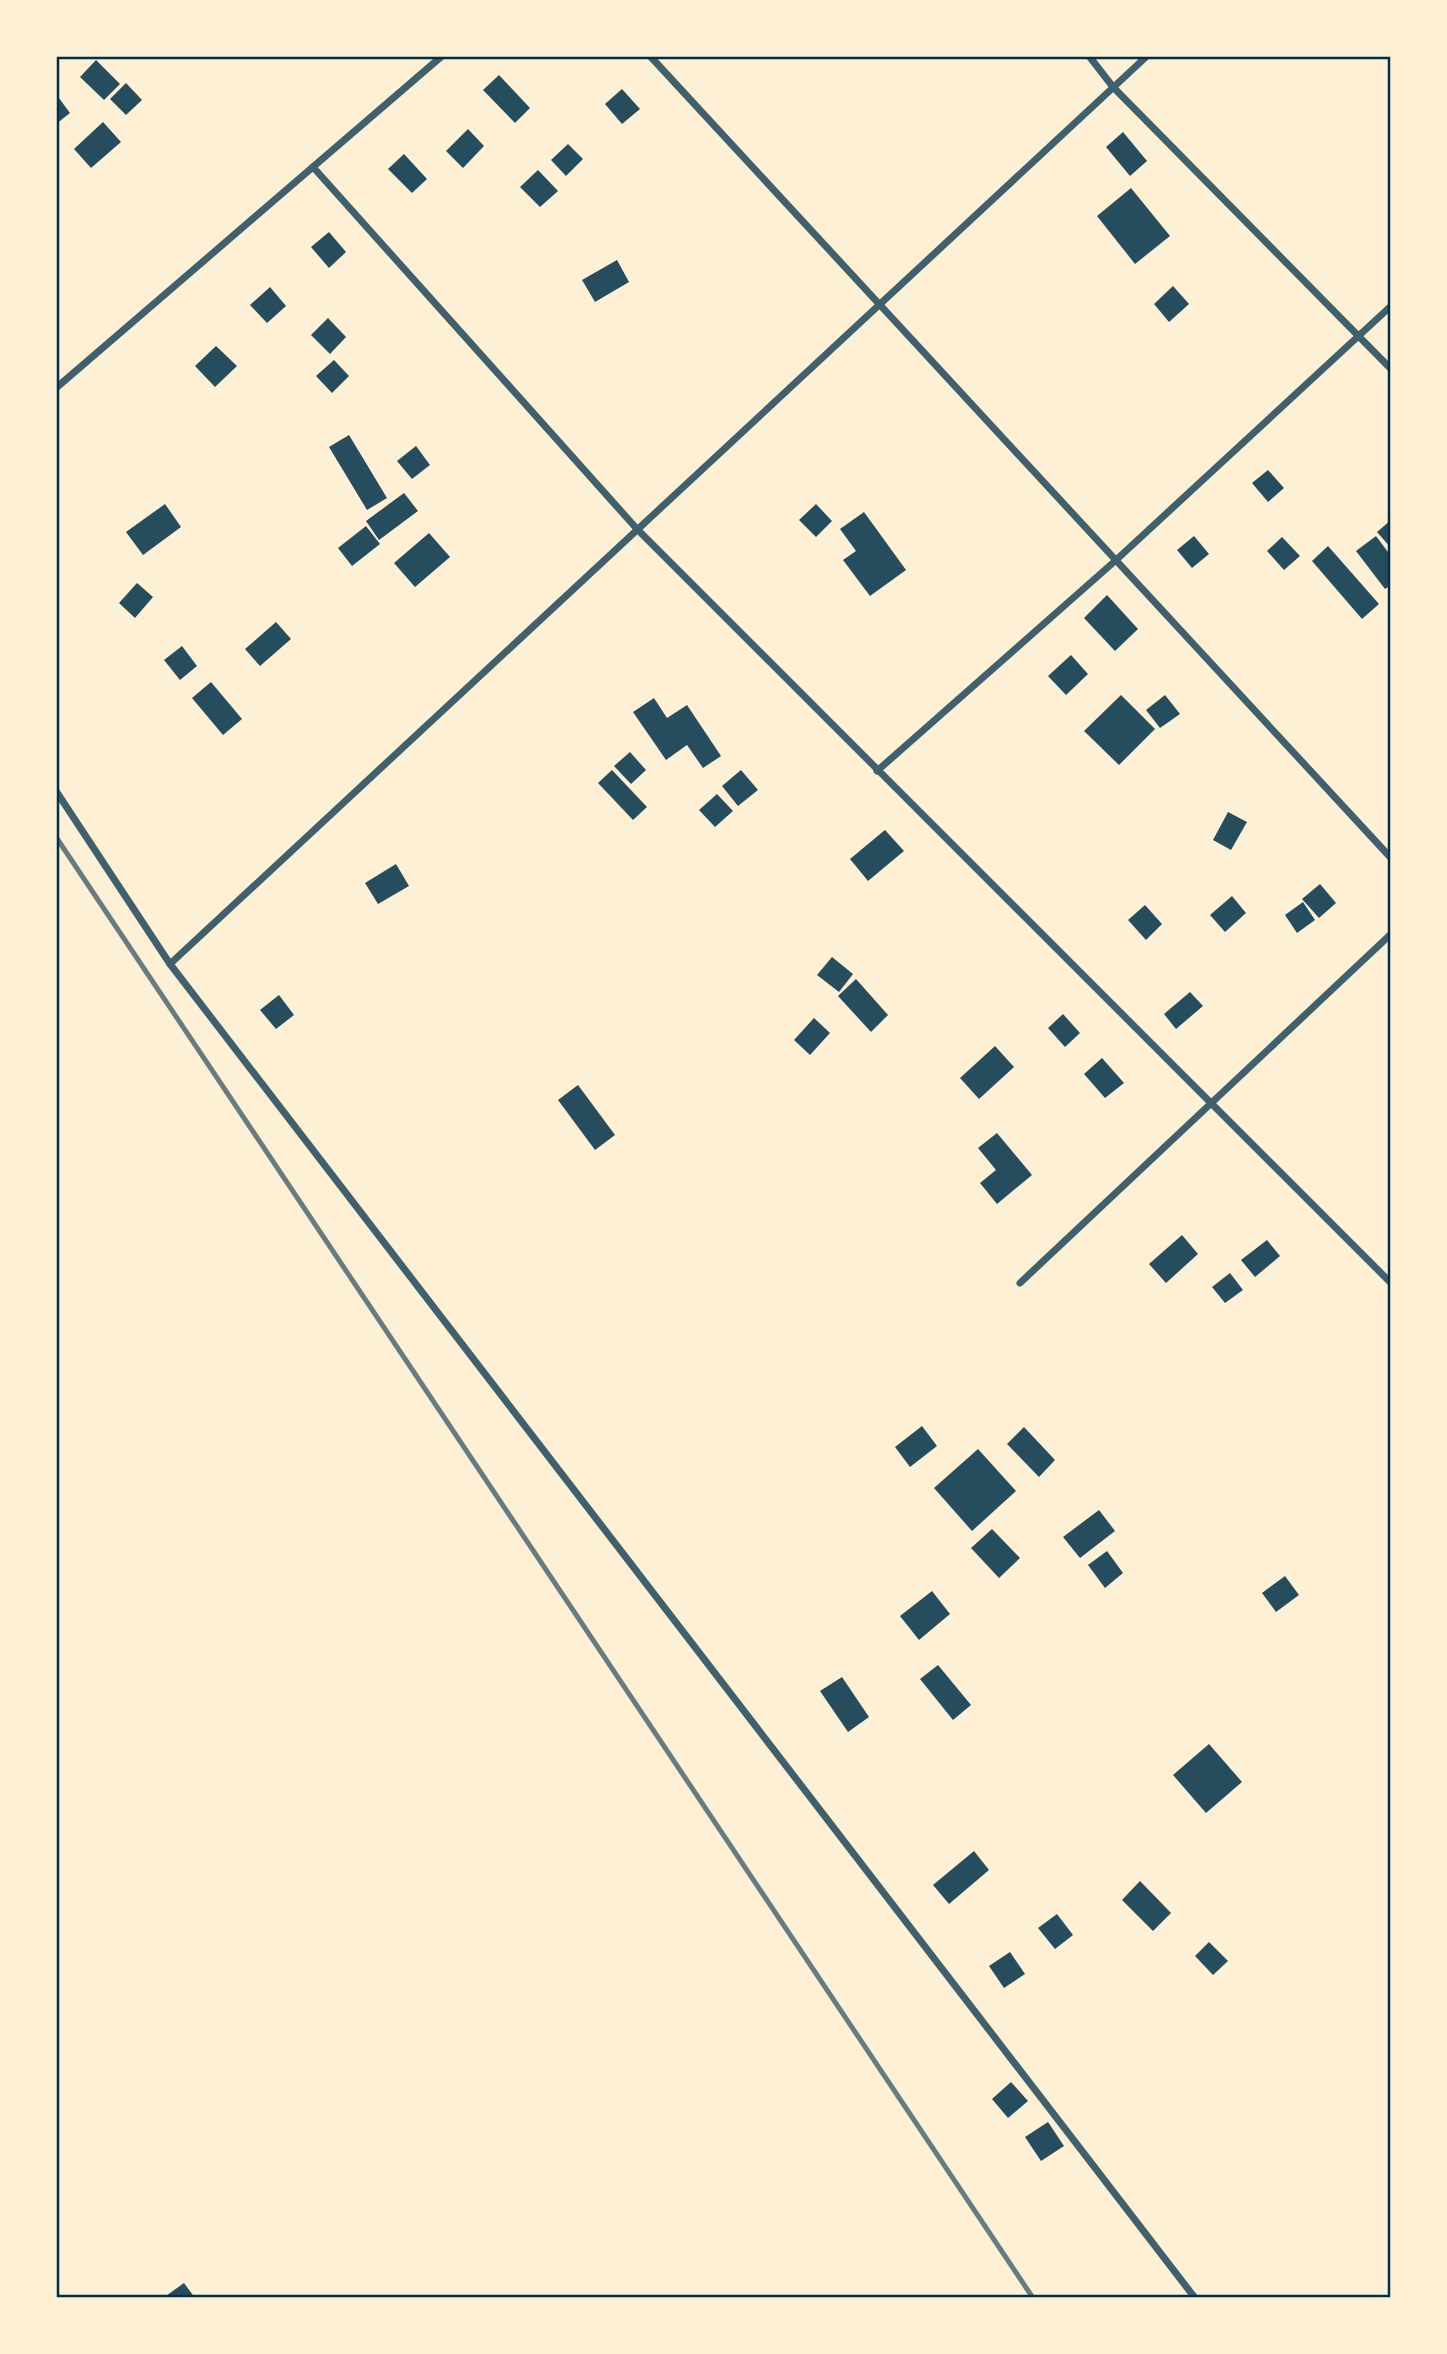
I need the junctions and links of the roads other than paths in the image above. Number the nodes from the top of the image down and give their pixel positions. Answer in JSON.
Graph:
{"nodes":[{"id":1,"x":442,"y":56,"type":"edge"},
{"id":2,"x":650,"y":56,"type":"edge"},
{"id":3,"x":1088,"y":56,"type":"edge"},
{"id":4,"x":1147,"y":56,"type":"edge"},
{"id":5,"x":1113,"y":87,"type":"junction"},
{"id":6,"x":313,"y":167,"type":"junction"},
{"id":7,"x":878,"y":306,"type":"junction"},
{"id":8,"x":1391,"y":306,"type":"edge"},
{"id":9,"x":1357,"y":337,"type":"junction"},
{"id":10,"x":1391,"y":369,"type":"edge"},
{"id":11,"x":56,"y":388,"type":"edge"},
{"id":12,"x":637,"y":529,"type":"junction"},
{"id":13,"x":1115,"y":561,"type":"junction"},
{"id":14,"x":877,"y":771,"type":"junction"},
{"id":15,"x":56,"y":791,"type":"edge"},
{"id":16,"x":1391,"y":858,"type":"edge"},
{"id":17,"x":1391,"y":934,"type":"edge"},
{"id":18,"x":170,"y":964,"type":"junction"},
{"id":19,"x":1210,"y":1105,"type":"junction"},
{"id":20,"x":1020,"y":1283,"type":"dead end"},
{"id":21,"x":1391,"y":1283,"type":"edge"},
{"id":22,"x":1195,"y":2298,"type":"edge"}],
"edges":[{"from":1,"to":6,"type":"street"},
{"from":2,"to":7,"type":"street"},
{"from":3,"to":5,"type":"street"},
{"from":4,"to":5,"type":"street"},
{"from":5,"to":7,"type":"street"},
{"from":5,"to":9,"type":"street"},
{"from":6,"to":11,"type":"street"},
{"from":6,"to":12,"type":"street"},
{"from":7,"to":12,"type":"street"},
{"from":7,"to":13,"type":"street"},
{"from":8,"to":9,"type":"street"},
{"from":9,"to":10,"type":"street"},
{"from":9,"to":13,"type":"street"},
{"from":12,"to":14,"type":"street"},
{"from":12,"to":18,"type":"street"},
{"from":13,"to":14,"type":"street"},
{"from":13,"to":16,"type":"street"},
{"from":14,"to":19,"type":"street"},
{"from":15,"to":18,"type":"street"},
{"from":17,"to":19,"type":"street"},
{"from":18,"to":22,"type":"street"},
{"from":19,"to":20,"type":"street"},
{"from":19,"to":21,"type":"street"}]}
